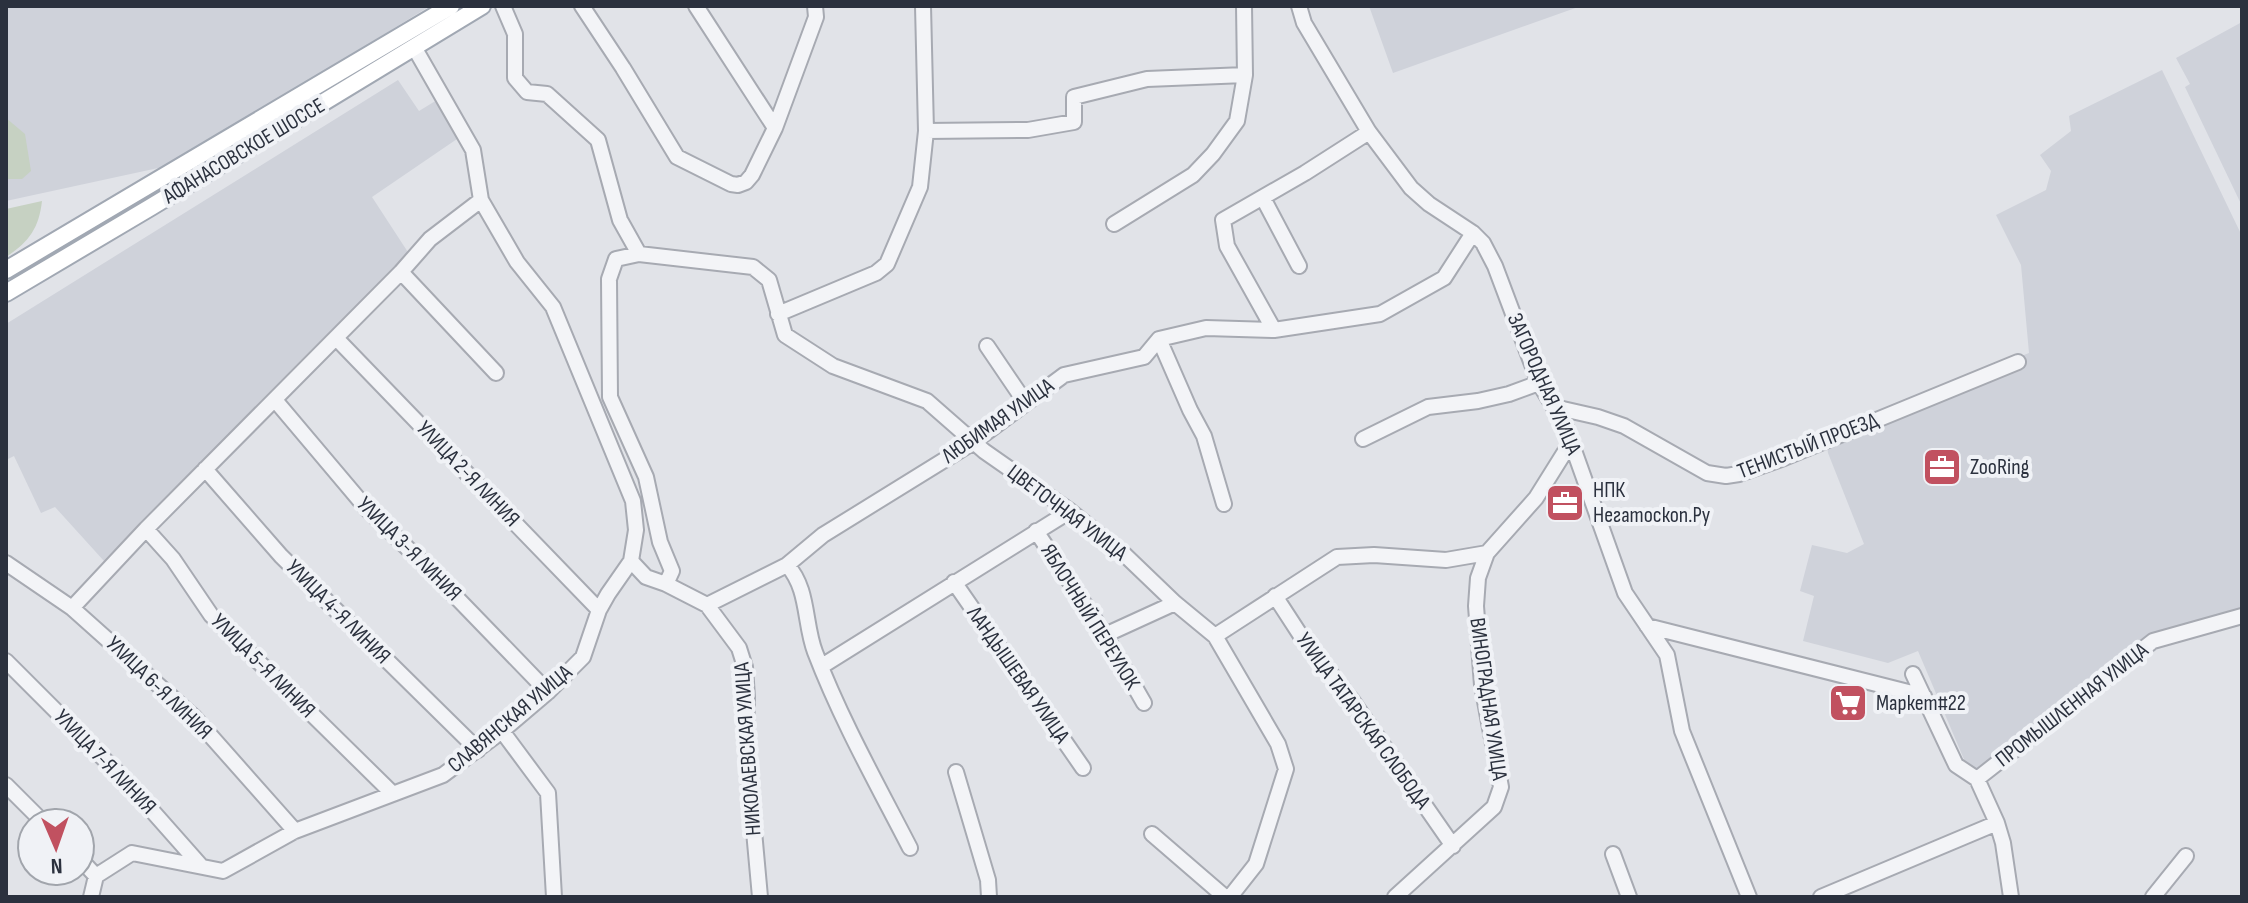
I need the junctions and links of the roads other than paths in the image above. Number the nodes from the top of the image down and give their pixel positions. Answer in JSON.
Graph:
{"nodes":[{"id":1,"x":451,"y":6,"type":"edge"},
{"id":2,"x":482,"y":6,"type":"edge"},
{"id":3,"x":503,"y":6,"type":"edge"},
{"id":4,"x":582,"y":6,"type":"edge"},
{"id":5,"x":696,"y":6,"type":"edge"},
{"id":6,"x":815,"y":6,"type":"edge"},
{"id":7,"x":923,"y":6,"type":"edge"},
{"id":8,"x":1244,"y":6,"type":"edge"},
{"id":9,"x":1299,"y":6,"type":"edge"},
{"id":10,"x":414,"y":47,"type":"junction"},
{"id":11,"x":1245,"y":75,"type":"junction"},
{"id":12,"x":775,"y":128,"type":"junction"},
{"id":13,"x":926,"y":131,"type":"junction"},
{"id":14,"x":1369,"y":132,"type":"junction"},
{"id":15,"x":1263,"y":198,"type":"junction"},
{"id":16,"x":481,"y":200,"type":"junction"},
{"id":17,"x":1114,"y":224,"type":"dead end"},
{"id":18,"x":1473,"y":233,"type":"junction"},
{"id":19,"x":639,"y":254,"type":"junction"},
{"id":20,"x":1299,"y":266,"type":"dead end"},
{"id":21,"x":6,"y":270,"type":"edge"},
{"id":22,"x":401,"y":272,"type":"junction"},
{"id":23,"x":6,"y":293,"type":"edge"},
{"id":24,"x":778,"y":314,"type":"junction"},
{"id":25,"x":1274,"y":330,"type":"junction"},
{"id":26,"x":336,"y":338,"type":"junction"},
{"id":27,"x":1159,"y":339,"type":"junction"},
{"id":28,"x":987,"y":346,"type":"dead end"},
{"id":29,"x":2018,"y":362,"type":"dead end"},
{"id":30,"x":496,"y":373,"type":"dead end"},
{"id":31,"x":1539,"y":383,"type":"junction"},
{"id":32,"x":275,"y":400,"type":"junction"},
{"id":33,"x":1025,"y":402,"type":"junction"},
{"id":34,"x":1554,"y":407,"type":"junction"},
{"id":35,"x":1363,"y":439,"type":"dead end"},
{"id":36,"x":975,"y":441,"type":"junction"},
{"id":37,"x":1571,"y":442,"type":"junction"},
{"id":38,"x":205,"y":469,"type":"junction"},
{"id":39,"x":1224,"y":504,"type":"dead end"},
{"id":40,"x":1070,"y":511,"type":"junction"},
{"id":41,"x":146,"y":529,"type":"junction"},
{"id":42,"x":1036,"y":531,"type":"junction"},
{"id":43,"x":1487,"y":553,"type":"junction"},
{"id":44,"x":631,"y":561,"type":"junction"},
{"id":45,"x":6,"y":563,"type":"edge"},
{"id":46,"x":787,"y":565,"type":"junction"},
{"id":47,"x":954,"y":582,"type":"junction"},
{"id":48,"x":666,"y":584,"type":"junction"},
{"id":49,"x":1275,"y":596,"type":"junction"},
{"id":50,"x":1175,"y":603,"type":"junction"},
{"id":51,"x":707,"y":605,"type":"junction"},
{"id":52,"x":72,"y":608,"type":"junction"},
{"id":53,"x":599,"y":610,"type":"junction"},
{"id":54,"x":2242,"y":616,"type":"edge"},
{"id":55,"x":1647,"y":626,"type":"junction"},
{"id":56,"x":1105,"y":635,"type":"junction"},
{"id":57,"x":1215,"y":636,"type":"junction"},
{"id":58,"x":6,"y":661,"type":"edge"},
{"id":59,"x":822,"y":666,"type":"junction"},
{"id":60,"x":1913,"y":674,"type":"dead end"},
{"id":61,"x":548,"y":692,"type":"junction"},
{"id":62,"x":1924,"y":696,"type":"junction"},
{"id":63,"x":1144,"y":703,"type":"dead end"},
{"id":64,"x":502,"y":731,"type":"junction"},
{"id":65,"x":478,"y":750,"type":"junction"},
{"id":66,"x":1083,"y":768,"type":"dead end"},
{"id":67,"x":956,"y":772,"type":"dead end"},
{"id":68,"x":1977,"y":779,"type":"junction"},
{"id":69,"x":6,"y":785,"type":"edge"},
{"id":70,"x":392,"y":793,"type":"junction"},
{"id":71,"x":28,"y":807,"type":"edge"},
{"id":72,"x":1997,"y":823,"type":"junction"},
{"id":73,"x":295,"y":831,"type":"junction"},
{"id":74,"x":1152,"y":834,"type":"dead end"},
{"id":75,"x":1453,"y":846,"type":"junction"},
{"id":76,"x":910,"y":848,"type":"dead end"},
{"id":77,"x":1613,"y":854,"type":"dead end"},
{"id":78,"x":2186,"y":856,"type":"dead end"},
{"id":79,"x":201,"y":866,"type":"junction"},
{"id":80,"x":96,"y":876,"type":"edge"},
{"id":81,"x":554,"y":897,"type":"edge"},
{"id":82,"x":760,"y":897,"type":"edge"},
{"id":83,"x":989,"y":897,"type":"edge"},
{"id":84,"x":1228,"y":897,"type":"edge"},
{"id":85,"x":1395,"y":897,"type":"edge"},
{"id":86,"x":1629,"y":897,"type":"edge"},
{"id":87,"x":1749,"y":897,"type":"edge"},
{"id":88,"x":1821,"y":897,"type":"edge"},
{"id":89,"x":2011,"y":897,"type":"edge"},
{"id":90,"x":2153,"y":897,"type":"edge"}],
"edges":[{"from":1,"to":21,"type":"main road","name":"АФАНАСОВСКОЕ ШОССЕ"},
{"from":2,"to":10,"type":"main road","name":"АФАНАСОВСКОЕ ШОССЕ"},
{"from":3,"to":19,"type":"street"},
{"from":4,"to":12,"type":"street"},
{"from":5,"to":12,"type":"street"},
{"from":6,"to":12,"type":"street"},
{"from":7,"to":13,"type":"street"},
{"from":8,"to":11,"type":"street"},
{"from":9,"to":14,"type":"street","name":"ЗАГОРОДНАЯ УЛИЦА"},
{"from":10,"to":16,"type":"street","name":"СЛАВЯНСКАЯ УЛИЦА"},
{"from":10,"to":23,"type":"main road","name":"АФАНАСОВСКОЕ ШОССЕ"},
{"from":11,"to":13,"type":"street"},
{"from":11,"to":17,"type":"street"},
{"from":13,"to":24,"type":"street"},
{"from":14,"to":15,"type":"street"},
{"from":14,"to":18,"type":"street","name":"ЗАГОРОДНАЯ УЛИЦА"},
{"from":15,"to":20,"type":"street"},
{"from":15,"to":25,"type":"street"},
{"from":16,"to":22,"type":"street"},
{"from":16,"to":44,"type":"street","name":"СЛАВЯНСКАЯ УЛИЦА"},
{"from":18,"to":25,"type":"street","name":"ЛЮБИМАЯ УЛИЦА"},
{"from":18,"to":31,"type":"street","name":"ЗАГОРОДНАЯ УЛИЦА"},
{"from":19,"to":24,"type":"street","name":"ЦВЕТОЧНАЯ УЛИЦА"},
{"from":19,"to":48,"type":"street"},
{"from":22,"to":26,"type":"street"},
{"from":22,"to":30,"type":"street"},
{"from":24,"to":36,"type":"street","name":"ЦВЕТОЧНАЯ УЛИЦА"},
{"from":25,"to":27,"type":"street","name":"ЛЮБИМАЯ УЛИЦА"},
{"from":26,"to":32,"type":"street"},
{"from":26,"to":53,"type":"street","name":"УЛИЦА 2-Я ЛИНИЯ"},
{"from":27,"to":33,"type":"street","name":"ЛЮБИМАЯ УЛИЦА"},
{"from":27,"to":39,"type":"street"},
{"from":28,"to":33,"type":"street"},
{"from":29,"to":34,"type":"street","name":"ТЕНИСТЫЙ ПРОЕЗД"},
{"from":31,"to":34,"type":"street","name":"ЗАГОРОДНАЯ УЛИЦА"},
{"from":31,"to":35,"type":"street"},
{"from":32,"to":38,"type":"street"},
{"from":32,"to":61,"type":"street","name":"УЛИЦА 3-Я ЛИНИЯ"},
{"from":33,"to":36,"type":"street","name":"ЛЮБИМАЯ УЛИЦА"},
{"from":34,"to":37,"type":"street","name":"ЗАГОРОДНАЯ УЛИЦА"},
{"from":36,"to":40,"type":"street","name":"ЦВЕТОЧНАЯ УЛИЦА"},
{"from":36,"to":46,"type":"street","name":"ЛЮБИМАЯ УЛИЦА"},
{"from":37,"to":43,"type":"street"},
{"from":37,"to":55,"type":"street","name":"ЗАГОРОДНАЯ УЛИЦА"},
{"from":38,"to":41,"type":"street"},
{"from":38,"to":65,"type":"street","name":"УЛИЦА 4-Я ЛИНИЯ"},
{"from":40,"to":42,"type":"street"},
{"from":40,"to":50,"type":"street","name":"ЦВЕТОЧНАЯ УЛИЦА"},
{"from":41,"to":52,"type":"street"},
{"from":41,"to":70,"type":"street","name":"УЛИЦА 5-Я ЛИНИЯ"},
{"from":42,"to":47,"type":"street"},
{"from":42,"to":56,"type":"street","name":"ЯБЛОЧНЫЙ ПЕРЕУЛОК"},
{"from":43,"to":49,"type":"street"},
{"from":43,"to":75,"type":"street","name":"ВИНОГРАДНАЯ УЛИЦА"},
{"from":44,"to":48,"type":"street","name":"НИКОЛАЕВСКАЯ УЛИЦА"},
{"from":44,"to":53,"type":"street","name":"СЛАВЯНСКАЯ УЛИЦА"},
{"from":45,"to":52,"type":"street","name":"УЛИЦА 6-Я ЛИНИЯ"},
{"from":46,"to":51,"type":"street","name":"ЛЮБИМАЯ УЛИЦА"},
{"from":46,"to":59,"type":"street"},
{"from":47,"to":59,"type":"street"},
{"from":47,"to":66,"type":"street","name":"ЛАНДЫШЕВАЯ УЛИЦА"},
{"from":48,"to":51,"type":"street","name":"НИКОЛАЕВСКАЯ УЛИЦА"},
{"from":49,"to":57,"type":"street"},
{"from":49,"to":75,"type":"street","name":"УЛИЦА ТАТАРСКАЯ СЛОБОДА"},
{"from":50,"to":56,"type":"street"},
{"from":50,"to":57,"type":"street","name":"ЦВЕТОЧНАЯ УЛИЦА"},
{"from":51,"to":82,"type":"street","name":"НИКОЛАЕВСКАЯ УЛИЦА"},
{"from":52,"to":73,"type":"street","name":"УЛИЦА 6-Я ЛИНИЯ"},
{"from":53,"to":61,"type":"street","name":"СЛАВЯНСКАЯ УЛИЦА"},
{"from":54,"to":68,"type":"street","name":"ПРОМЫШЛЕННАЯ УЛИЦА"},
{"from":55,"to":62,"type":"street"},
{"from":55,"to":87,"type":"street","name":"ЗАГОРОДНАЯ УЛИЦА"},
{"from":56,"to":63,"type":"street","name":"ЯБЛОЧНЫЙ ПЕРЕУЛОК"},
{"from":57,"to":84,"type":"street"},
{"from":58,"to":79,"type":"street","name":"УЛИЦА 7-Я ЛИНИЯ"},
{"from":59,"to":76,"type":"street"},
{"from":60,"to":62,"type":"street"},
{"from":61,"to":64,"type":"street","name":"СЛАВЯНСКАЯ УЛИЦА"},
{"from":62,"to":68,"type":"street"},
{"from":64,"to":65,"type":"street","name":"СЛАВЯНСКАЯ УЛИЦА"},
{"from":64,"to":81,"type":"street"},
{"from":65,"to":70,"type":"street","name":"СЛАВЯНСКАЯ УЛИЦА"},
{"from":67,"to":83,"type":"street"},
{"from":68,"to":72,"type":"street","name":"ПРОМЫШЛЕННАЯ УЛИЦА"},
{"from":69,"to":71,"type":"street"},
{"from":70,"to":73,"type":"street","name":"СЛАВЯНСКАЯ УЛИЦА"},
{"from":72,"to":88,"type":"street"},
{"from":72,"to":89,"type":"street","name":"ПРОМЫШЛЕННАЯ УЛИЦА"},
{"from":73,"to":79,"type":"street","name":"СЛАВЯНСКАЯ УЛИЦА"},
{"from":74,"to":84,"type":"street"},
{"from":75,"to":85,"type":"street","name":"ВИНОГРАДНАЯ УЛИЦА"},
{"from":77,"to":86,"type":"street"},
{"from":78,"to":90,"type":"street"},
{"from":79,"to":80,"type":"street","name":"СЛАВЯНСКАЯ УЛИЦА"}]}
